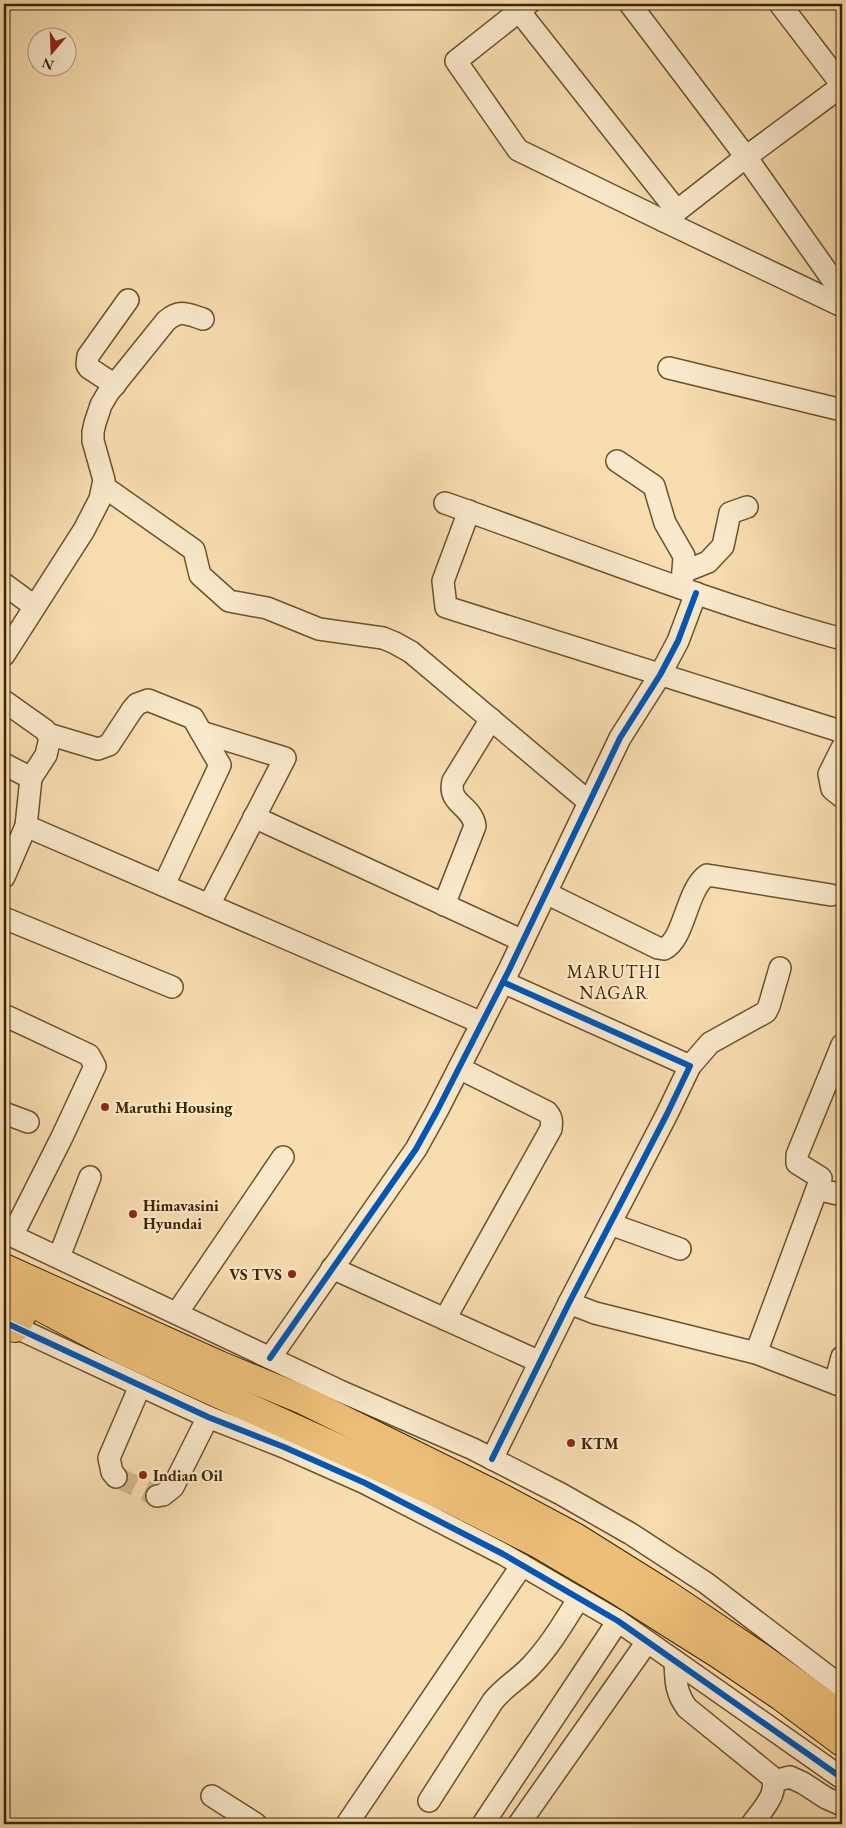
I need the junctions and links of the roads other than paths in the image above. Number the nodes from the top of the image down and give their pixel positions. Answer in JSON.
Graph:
{"nodes":[{"id":1,"x":630,"y":4,"type":"edge"},
{"id":2,"x":780,"y":4,"type":"edge"},
{"id":3,"x":523,"y":7,"type":"edge"},
{"id":4,"x":842,"y":86,"type":"edge"},
{"id":5,"x":746,"y":157,"type":"junction"},
{"id":6,"x":670,"y":216,"type":"junction"},
{"id":7,"x":842,"y":293,"type":"edge"},
{"id":8,"x":128,"y":300,"type":"dead end"},
{"id":9,"x":842,"y":306,"type":"edge"},
{"id":10,"x":203,"y":319,"type":"dead end"},
{"id":11,"x":669,"y":368,"type":"dead end"},
{"id":12,"x":115,"y":385,"type":"junction"},
{"id":13,"x":842,"y":410,"type":"edge"},
{"id":14,"x":617,"y":460,"type":"dead end"},
{"id":15,"x":104,"y":486,"type":"junction"},
{"id":16,"x":445,"y":502,"type":"dead end"},
{"id":17,"x":746,"y":507,"type":"dead end"},
{"id":18,"x":468,"y":511,"type":"junction"},
{"id":19,"x":4,"y":584,"type":"edge"},
{"id":20,"x":687,"y":584,"type":"junction"},
{"id":21,"x":34,"y":606,"type":"junction"},
{"id":22,"x":842,"y":639,"type":"edge"},
{"id":23,"x":4,"y":655,"type":"edge"},
{"id":24,"x":660,"y":675,"type":"junction"},
{"id":25,"x":4,"y":701,"type":"edge"},
{"id":26,"x":491,"y":720,"type":"junction"},
{"id":27,"x":201,"y":732,"type":"junction"},
{"id":28,"x":48,"y":734,"type":"junction"},
{"id":29,"x":842,"y":734,"type":"edge"},
{"id":30,"x":842,"y":748,"type":"edge"},
{"id":31,"x":4,"y":764,"type":"edge"},
{"id":32,"x":31,"y":778,"type":"junction"},
{"id":33,"x":842,"y":797,"type":"edge"},
{"id":34,"x":589,"y":802,"type":"junction"},
{"id":35,"x":254,"y":818,"type":"junction"},
{"id":36,"x":26,"y":826,"type":"junction"},
{"id":37,"x":4,"y":877,"type":"edge"},
{"id":38,"x":164,"y":885,"type":"junction"},
{"id":39,"x":546,"y":893,"type":"junction"},
{"id":40,"x":831,"y":895,"type":"dead end"},
{"id":41,"x":209,"y":905,"type":"junction"},
{"id":42,"x":444,"y":905,"type":"junction"},
{"id":43,"x":4,"y":918,"type":"edge"},
{"id":44,"x":523,"y":942,"type":"junction"},
{"id":45,"x":780,"y":968,"type":"dead end"},
{"id":46,"x":503,"y":982,"type":"junction"},
{"id":47,"x":172,"y":987,"type":"dead end"},
{"id":48,"x":4,"y":1015,"type":"edge"},
{"id":49,"x":482,"y":1023,"type":"junction"},
{"id":50,"x":842,"y":1045,"type":"edge"},
{"id":51,"x":690,"y":1066,"type":"junction"},
{"id":52,"x":459,"y":1068,"type":"junction"},
{"id":53,"x":4,"y":1113,"type":"edge"},
{"id":54,"x":28,"y":1122,"type":"dead end"},
{"id":55,"x":283,"y":1157,"type":"dead end"},
{"id":56,"x":90,"y":1177,"type":"dead end"},
{"id":57,"x":835,"y":1190,"type":"edge"},
{"id":58,"x":610,"y":1224,"type":"junction"},
{"id":59,"x":8,"y":1234,"type":"edge"},
{"id":60,"x":680,"y":1248,"type":"dead end"},
{"id":61,"x":58,"y":1257,"type":"junction"},
{"id":62,"x":4,"y":1268,"type":"edge"},
{"id":63,"x":332,"y":1268,"type":"junction"},
{"id":64,"x":4,"y":1290,"type":"edge"},
{"id":65,"x":29,"y":1302,"type":"junction"},
{"id":66,"x":569,"y":1303,"type":"junction"},
{"id":67,"x":177,"y":1313,"type":"junction"},
{"id":68,"x":445,"y":1319,"type":"junction"},
{"id":69,"x":10,"y":1325,"type":"edge"},
{"id":70,"x":756,"y":1353,"type":"junction"},
{"id":71,"x":842,"y":1357,"type":"edge"},
{"id":72,"x":270,"y":1358,"type":"junction"},
{"id":73,"x":540,"y":1362,"type":"junction"},
{"id":74,"x":839,"y":1385,"type":"edge"},
{"id":75,"x":140,"y":1386,"type":"junction"},
{"id":76,"x":208,"y":1417,"type":"junction"},
{"id":77,"x":492,"y":1459,"type":"junction"},
{"id":78,"x":116,"y":1477,"type":"dead end"},
{"id":79,"x":157,"y":1496,"type":"dead end"},
{"id":80,"x":522,"y":1565,"type":"junction"},
{"id":81,"x":579,"y":1598,"type":"junction"},
{"id":82,"x":618,"y":1621,"type":"junction"},
{"id":83,"x":647,"y":1642,"type":"junction"},
{"id":84,"x":675,"y":1661,"type":"junction"},
{"id":85,"x":840,"y":1680,"type":"edge"},
{"id":86,"x":842,"y":1716,"type":"edge"},
{"id":87,"x":842,"y":1742,"type":"edge"},
{"id":88,"x":842,"y":1778,"type":"edge"},
{"id":89,"x":774,"y":1781,"type":"junction"},
{"id":90,"x":212,"y":1796,"type":"dead end"},
{"id":91,"x":429,"y":1801,"type":"dead end"},
{"id":92,"x":842,"y":1804,"type":"edge"},
{"id":93,"x":256,"y":1824,"type":"edge"},
{"id":94,"x":347,"y":1824,"type":"edge"},
{"id":95,"x":483,"y":1824,"type":"edge"},
{"id":96,"x":519,"y":1824,"type":"edge"},
{"id":97,"x":752,"y":1824,"type":"edge"}],
"edges":[{"from":1,"to":5,"type":"street"},
{"from":2,"to":4,"type":"street"},
{"from":3,"to":6,"type":"street"},
{"from":3,"to":6,"type":"street"},
{"from":4,"to":5,"type":"street"},
{"from":5,"to":6,"type":"street"},
{"from":5,"to":7,"type":"street"},
{"from":6,"to":9,"type":"street"},
{"from":8,"to":12,"type":"street"},
{"from":10,"to":12,"type":"street"},
{"from":11,"to":13,"type":"street"},
{"from":12,"to":15,"type":"street"},
{"from":14,"to":20,"type":"street"},
{"from":15,"to":21,"type":"street"},
{"from":15,"to":26,"type":"street"},
{"from":16,"to":18,"type":"street"},
{"from":17,"to":20,"type":"street"},
{"from":18,"to":20,"type":"street"},
{"from":18,"to":24,"type":"street"},
{"from":19,"to":21,"type":"street"},
{"from":20,"to":22,"type":"street"},
{"from":20,"to":24,"type":"street"},
{"from":21,"to":23,"type":"street"},
{"from":24,"to":29,"type":"street"},
{"from":24,"to":34,"type":"street"},
{"from":25,"to":28,"type":"street"},
{"from":26,"to":34,"type":"street"},
{"from":26,"to":42,"type":"street"},
{"from":27,"to":28,"type":"street"},
{"from":27,"to":35,"type":"street"},
{"from":27,"to":38,"type":"street"},
{"from":28,"to":32,"type":"street"},
{"from":30,"to":33,"type":"street"},
{"from":31,"to":32,"type":"street"},
{"from":32,"to":36,"type":"street"},
{"from":34,"to":39,"type":"street"},
{"from":35,"to":41,"type":"street"},
{"from":35,"to":42,"type":"street"},
{"from":36,"to":37,"type":"street"},
{"from":36,"to":38,"type":"street"},
{"from":38,"to":41,"type":"street"},
{"from":39,"to":40,"type":"street"},
{"from":39,"to":44,"type":"street"},
{"from":41,"to":49,"type":"street"},
{"from":42,"to":44,"type":"street"},
{"from":43,"to":47,"type":"street"},
{"from":44,"to":46,"type":"street"},
{"from":45,"to":51,"type":"street"},
{"from":46,"to":49,"type":"street"},
{"from":46,"to":51,"type":"street"},
{"from":48,"to":59,"type":"street"},
{"from":49,"to":52,"type":"street"},
{"from":50,"to":57,"type":"street"},
{"from":51,"to":58,"type":"street"},
{"from":52,"to":63,"type":"street"},
{"from":52,"to":68,"type":"street"},
{"from":53,"to":54,"type":"street"},
{"from":55,"to":67,"type":"street"},
{"from":56,"to":61,"type":"street"},
{"from":57,"to":70,"type":"street"},
{"from":58,"to":60,"type":"street"},
{"from":58,"to":66,"type":"street"},
{"from":59,"to":61,"type":"street"},
{"from":61,"to":67,"type":"street"},
{"from":62,"to":86,"type":"highway"},
{"from":63,"to":68,"type":"street"},
{"from":63,"to":72,"type":"street"},
{"from":64,"to":65,"type":"highway"},
{"from":65,"to":69,"type":"highway"},
{"from":65,"to":87,"type":"highway"},
{"from":66,"to":70,"type":"street"},
{"from":66,"to":73,"type":"street"},
{"from":67,"to":72,"type":"street"},
{"from":68,"to":73,"type":"street"},
{"from":69,"to":75,"type":"street"},
{"from":70,"to":74,"type":"street"},
{"from":71,"to":74,"type":"street"},
{"from":72,"to":77,"type":"street"},
{"from":73,"to":77,"type":"street"},
{"from":75,"to":76,"type":"street"},
{"from":75,"to":78,"type":"street"},
{"from":76,"to":79,"type":"street"},
{"from":76,"to":80,"type":"street"},
{"from":77,"to":85,"type":"street"},
{"from":80,"to":81,"type":"street"},
{"from":80,"to":94,"type":"street"},
{"from":81,"to":82,"type":"street"},
{"from":81,"to":91,"type":"street"},
{"from":82,"to":83,"type":"street"},
{"from":82,"to":95,"type":"street"},
{"from":83,"to":84,"type":"street"},
{"from":83,"to":96,"type":"street"},
{"from":84,"to":88,"type":"street"},
{"from":84,"to":89,"type":"street"},
{"from":89,"to":92,"type":"street"},
{"from":89,"to":97,"type":"street"},
{"from":90,"to":93,"type":"street"}]}
